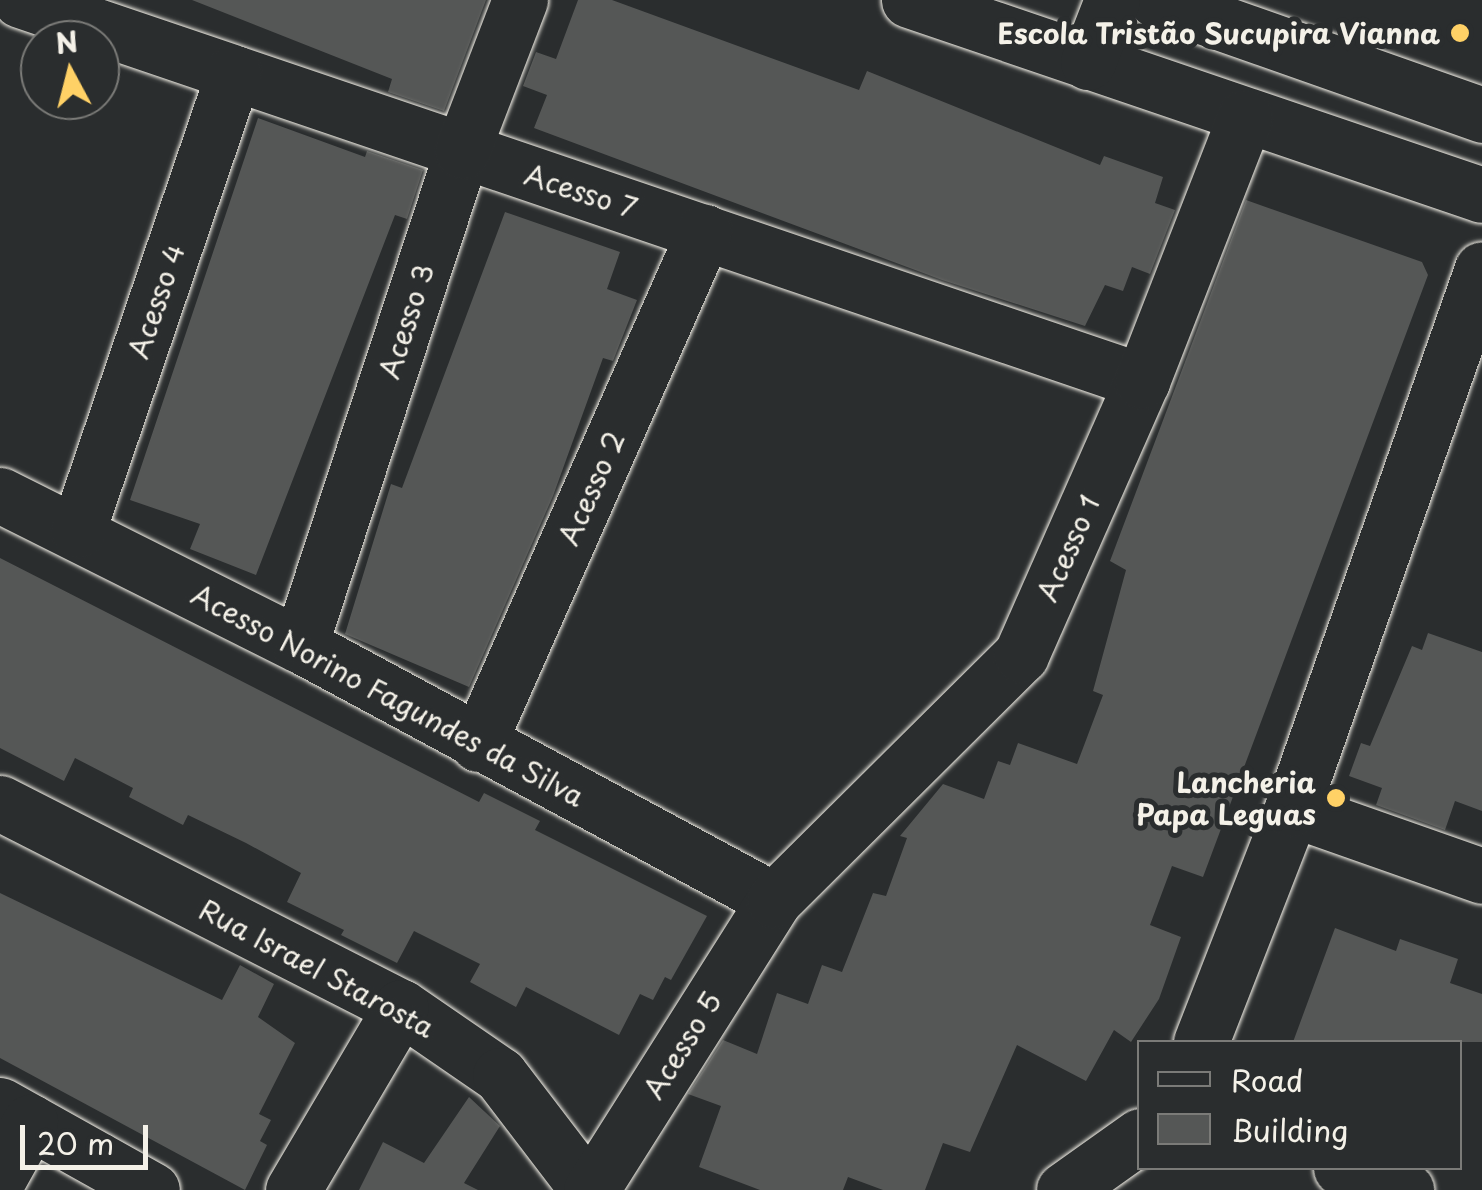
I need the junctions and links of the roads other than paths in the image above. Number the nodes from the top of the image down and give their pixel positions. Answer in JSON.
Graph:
{"nodes":[{"id":1,"x":20,"y":0,"type":"edge"},
{"id":2,"x":520,"y":0,"type":"edge"},
{"id":3,"x":909,"y":0,"type":"edge"},
{"id":4,"x":1112,"y":0,"type":"edge"},
{"id":5,"x":1156,"y":0,"type":"edge"},
{"id":6,"x":1088,"y":62,"type":"junction"},
{"id":7,"x":234,"y":73,"type":"junction"},
{"id":8,"x":1245,"y":116,"type":"junction"},
{"id":9,"x":1482,"y":116,"type":"edge"},
{"id":10,"x":462,"y":151,"type":"junction"},
{"id":11,"x":1482,"y":196,"type":"edge"},
{"id":12,"x":704,"y":232,"type":"junction"},
{"id":13,"x":1482,"y":269,"type":"edge"},
{"id":14,"x":1469,"y":352,"type":"edge"},
{"id":15,"x":1142,"y":381,"type":"junction"},
{"id":16,"x":0,"y":495,"type":"edge"},
{"id":17,"x":78,"y":530,"type":"junction"},
{"id":18,"x":300,"y":645,"type":"junction"},
{"id":19,"x":478,"y":744,"type":"junction"},
{"id":20,"x":0,"y":803,"type":"edge"},
{"id":21,"x":1292,"y":809,"type":"junction"},
{"id":22,"x":1482,"y":876,"type":"edge"},
{"id":23,"x":774,"y":900,"type":"junction"},
{"id":24,"x":401,"y":1007,"type":"junction"},
{"id":25,"x":1203,"y":1040,"type":"edge"},
{"id":26,"x":15,"y":1114,"type":"edge"},
{"id":27,"x":1137,"y":1138,"type":"edge"},
{"id":28,"x":1346,"y":1170,"type":"edge"},
{"id":29,"x":0,"y":1176,"type":"edge"},
{"id":30,"x":1396,"y":1189,"type":"edge"},
{"id":31,"x":152,"y":1190,"type":"edge"},
{"id":32,"x":293,"y":1190,"type":"edge"},
{"id":33,"x":589,"y":1190,"type":"edge"},
{"id":34,"x":1064,"y":1190,"type":"edge"}],
"edges":[{"from":1,"to":7,"type":"street","name":"Acesso 7"},
{"from":2,"to":10,"type":"street","name":"Acesso 3"},
{"from":3,"to":6,"type":"street"},
{"from":4,"to":6,"type":"street"},
{"from":5,"to":9,"type":"street"},
{"from":6,"to":8,"type":"street"},
{"from":7,"to":10,"type":"street","name":"Acesso 7"},
{"from":7,"to":17,"type":"street","name":"Acesso 4"},
{"from":8,"to":11,"type":"street"},
{"from":8,"to":15,"type":"street","name":"Acesso 1"},
{"from":10,"to":12,"type":"street","name":"Acesso 7"},
{"from":10,"to":18,"type":"street","name":"Acesso 3"},
{"from":12,"to":15,"type":"street","name":"Acesso 7"},
{"from":12,"to":19,"type":"street","name":"Acesso 2"},
{"from":13,"to":14,"type":"street"},
{"from":14,"to":21,"type":"street"},
{"from":15,"to":23,"type":"street","name":"Acesso 1"},
{"from":16,"to":17,"type":"street","name":"Acesso Norino Fagundes da Silva"},
{"from":17,"to":18,"type":"street","name":"Acesso Norino Fagundes da Silva"},
{"from":18,"to":19,"type":"street","name":"Acesso Norino Fagundes da Silva"},
{"from":19,"to":23,"type":"street","name":"Acesso Norino Fagundes da Silva"},
{"from":20,"to":24,"type":"street","name":"Rua Israel Starosta"},
{"from":21,"to":22,"type":"street"},
{"from":21,"to":25,"type":"street"},
{"from":23,"to":33,"type":"street","name":"Acesso 5"},
{"from":24,"to":32,"type":"street"},
{"from":24,"to":33,"type":"street","name":"Rua Israel Starosta"},
{"from":26,"to":29,"type":"street"},
{"from":26,"to":31,"type":"street"},
{"from":27,"to":34,"type":"street"},
{"from":28,"to":30,"type":"street"}]}
